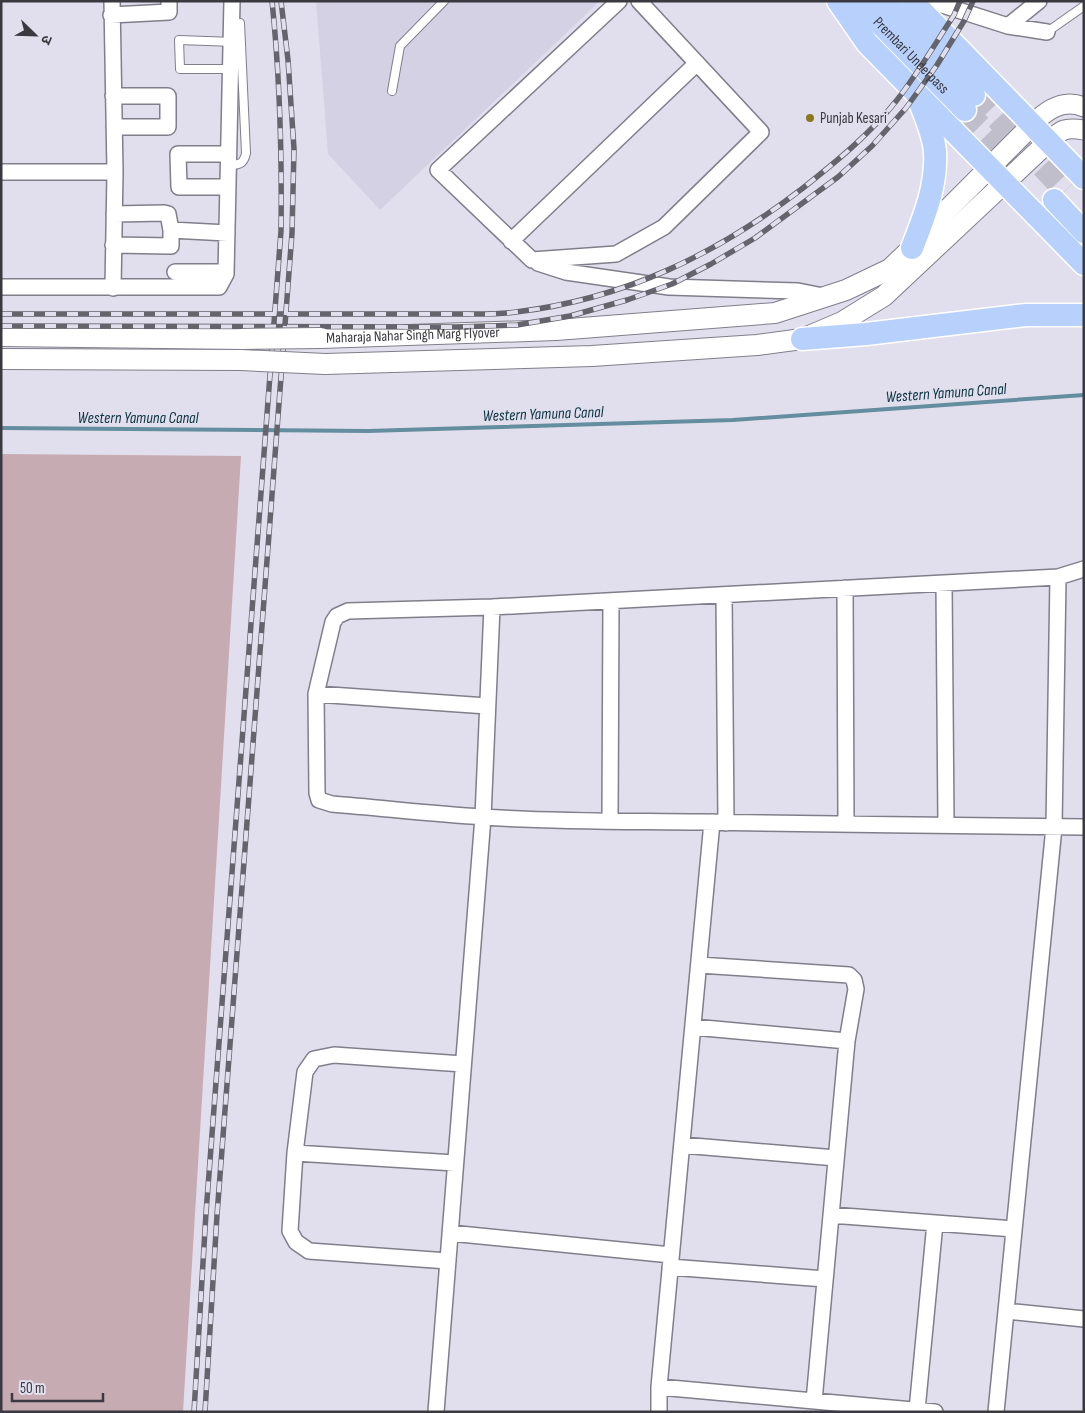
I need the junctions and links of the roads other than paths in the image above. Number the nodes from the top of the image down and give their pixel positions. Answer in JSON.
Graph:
{"nodes":[{"id":1,"x":169,"y":1,"type":"edge"},
{"id":2,"x":232,"y":1,"type":"edge"},
{"id":3,"x":444,"y":1,"type":"edge"},
{"id":4,"x":619,"y":1,"type":"edge"},
{"id":5,"x":639,"y":1,"type":"edge"},
{"id":6,"x":838,"y":1,"type":"edge"},
{"id":7,"x":858,"y":1,"type":"edge"},
{"id":8,"x":884,"y":1,"type":"edge"},
{"id":9,"x":912,"y":1,"type":"edge"},
{"id":10,"x":930,"y":1,"type":"edge"},
{"id":11,"x":1038,"y":1,"type":"edge"},
{"id":12,"x":1084,"y":6,"type":"edge"},
{"id":13,"x":112,"y":8,"type":"edge"},
{"id":14,"x":240,"y":24,"type":"dead end"},
{"id":15,"x":1008,"y":26,"type":"junction"},
{"id":16,"x":1047,"y":32,"type":"joint"},
{"id":17,"x":236,"y":42,"type":"junction"},
{"id":18,"x":697,"y":63,"type":"junction"},
{"id":19,"x":229,"y":69,"type":"junction"},
{"id":20,"x":392,"y":91,"type":"dead end"},
{"id":21,"x":917,"y":94,"type":"junction"},
{"id":22,"x":113,"y":96,"type":"junction"},
{"id":23,"x":1084,"y":107,"type":"edge"},
{"id":24,"x":1032,"y":125,"type":"junction"},
{"id":25,"x":114,"y":127,"type":"junction"},
{"id":26,"x":1084,"y":130,"type":"edge"},
{"id":27,"x":1048,"y":142,"type":"junction"},
{"id":28,"x":228,"y":159,"type":"junction"},
{"id":29,"x":1,"y":172,"type":"edge"},
{"id":30,"x":115,"y":172,"type":"junction"},
{"id":31,"x":996,"y":175,"type":"junction"},
{"id":32,"x":1084,"y":178,"type":"edge"},
{"id":33,"x":227,"y":187,"type":"junction"},
{"id":34,"x":1084,"y":210,"type":"edge"},
{"id":35,"x":114,"y":214,"type":"junction"},
{"id":36,"x":171,"y":230,"type":"junction"},
{"id":37,"x":227,"y":232,"type":"junction"},
{"id":38,"x":1084,"y":232,"type":"edge"},
{"id":39,"x":511,"y":241,"type":"junction"},
{"id":40,"x":113,"y":245,"type":"junction"},
{"id":41,"x":912,"y":248,"type":"junction"},
{"id":42,"x":532,"y":260,"type":"junction"},
{"id":43,"x":1084,"y":264,"type":"edge"},
{"id":44,"x":175,"y":272,"type":"dead end"},
{"id":45,"x":226,"y":272,"type":"junction"},
{"id":46,"x":1,"y":287,"type":"edge"},
{"id":47,"x":113,"y":288,"type":"junction"},
{"id":48,"x":823,"y":296,"type":"junction"},
{"id":49,"x":1084,"y":315,"type":"edge"},
{"id":50,"x":1,"y":336,"type":"edge"},
{"id":51,"x":802,"y":339,"type":"junction"},
{"id":52,"x":1,"y":359,"type":"edge"},
{"id":53,"x":1084,"y":569,"type":"edge"},
{"id":54,"x":1058,"y":577,"type":"junction"},
{"id":55,"x":944,"y":583,"type":"junction"},
{"id":56,"x":844,"y":588,"type":"junction"},
{"id":57,"x":724,"y":595,"type":"junction"},
{"id":58,"x":611,"y":601,"type":"junction"},
{"id":59,"x":492,"y":607,"type":"junction"},
{"id":60,"x":316,"y":694,"type":"junction"},
{"id":61,"x":487,"y":706,"type":"junction"},
{"id":62,"x":483,"y":817,"type":"junction"},
{"id":63,"x":610,"y":821,"type":"junction"},
{"id":64,"x":719,"y":822,"type":"junction"},
{"id":65,"x":846,"y":824,"type":"junction"},
{"id":66,"x":946,"y":825,"type":"junction"},
{"id":67,"x":1054,"y":827,"type":"junction"},
{"id":68,"x":1084,"y":827,"type":"edge"},
{"id":69,"x":698,"y":965,"type":"junction"},
{"id":70,"x":693,"y":1027,"type":"junction"},
{"id":71,"x":848,"y":1041,"type":"junction"},
{"id":72,"x":463,"y":1064,"type":"junction"},
{"id":73,"x":682,"y":1145,"type":"junction"},
{"id":74,"x":295,"y":1153,"type":"junction"},
{"id":75,"x":836,"y":1158,"type":"junction"},
{"id":76,"x":455,"y":1163,"type":"junction"},
{"id":77,"x":831,"y":1215,"type":"junction"},
{"id":78,"x":935,"y":1223,"type":"junction"},
{"id":79,"x":1014,"y":1229,"type":"junction"},
{"id":80,"x":450,"y":1233,"type":"junction"},
{"id":81,"x":448,"y":1261,"type":"junction"},
{"id":82,"x":671,"y":1261,"type":"junction"},
{"id":83,"x":825,"y":1279,"type":"junction"},
{"id":84,"x":1006,"y":1311,"type":"junction"},
{"id":85,"x":1084,"y":1319,"type":"edge"},
{"id":86,"x":659,"y":1387,"type":"junction"},
{"id":87,"x":814,"y":1401,"type":"junction"},
{"id":88,"x":917,"y":1410,"type":"junction"},
{"id":89,"x":436,"y":1412,"type":"edge"},
{"id":90,"x":659,"y":1412,"type":"edge"},
{"id":91,"x":935,"y":1412,"type":"edge"},
{"id":92,"x":996,"y":1412,"type":"edge"}],
"edges":[{"from":1,"to":13,"type":"street"},
{"from":2,"to":17,"type":"street"},
{"from":3,"to":20,"type":"lane"},
{"from":4,"to":39,"type":"street"},
{"from":5,"to":18,"type":"street"},
{"from":6,"to":21,"type":"main road"},
{"from":7,"to":8,"type":"main road","name":"Prembari Underpass"},
{"from":9,"to":24,"type":"main road"},
{"from":10,"to":15,"type":"street"},
{"from":11,"to":15,"type":"street"},
{"from":12,"to":16,"type":"lane"},
{"from":13,"to":22,"type":"street"},
{"from":14,"to":17,"type":"lane"},
{"from":15,"to":16,"type":"street"},
{"from":17,"to":19,"type":"street"},
{"from":17,"to":19,"type":"lane"},
{"from":17,"to":28,"type":"lane"},
{"from":18,"to":39,"type":"street"},
{"from":18,"to":42,"type":"street"},
{"from":19,"to":28,"type":"street"},
{"from":21,"to":31,"type":"main road"},
{"from":21,"to":41,"type":"main road"},
{"from":22,"to":25,"type":"street"},
{"from":22,"to":25,"type":"street"},
{"from":23,"to":24,"type":"street"},
{"from":24,"to":27,"type":"main road"},
{"from":24,"to":31,"type":"main road"},
{"from":25,"to":30,"type":"street"},
{"from":26,"to":27,"type":"street"},
{"from":27,"to":31,"type":"main road"},
{"from":27,"to":32,"type":"main road"},
{"from":28,"to":33,"type":"street"},
{"from":28,"to":33,"type":"street"},
{"from":29,"to":30,"type":"street"},
{"from":30,"to":35,"type":"street"},
{"from":31,"to":41,"type":"main road","name":"Maharaja Nahar Singh Marg Flyover"},
{"from":31,"to":43,"type":"main road"},
{"from":31,"to":51,"type":"main road","name":"Maharaja Nahar Singh Marg Flyover"},
{"from":33,"to":37,"type":"street"},
{"from":34,"to":38,"type":"main road"},
{"from":35,"to":36,"type":"street"},
{"from":35,"to":40,"type":"street"},
{"from":36,"to":37,"type":"street"},
{"from":36,"to":40,"type":"street"},
{"from":37,"to":45,"type":"street"},
{"from":39,"to":42,"type":"street"},
{"from":40,"to":47,"type":"street"},
{"from":41,"to":48,"type":"main road","name":"Maharaja Nahar Singh Marg Flyover"},
{"from":42,"to":48,"type":"street"},
{"from":44,"to":45,"type":"street"},
{"from":45,"to":47,"type":"street"},
{"from":46,"to":47,"type":"street"},
{"from":48,"to":50,"type":"main road","name":"Maharaja Nahar Singh Marg Flyover","bridge":true},
{"from":49,"to":51,"type":"main road"},
{"from":51,"to":52,"type":"main road","name":"Maharaja Nahar Singh Marg Flyover","bridge":true},
{"from":53,"to":54,"type":"street"},
{"from":54,"to":55,"type":"street"},
{"from":54,"to":67,"type":"street"},
{"from":55,"to":56,"type":"street"},
{"from":55,"to":66,"type":"street"},
{"from":56,"to":57,"type":"street"},
{"from":56,"to":65,"type":"street"},
{"from":57,"to":58,"type":"street"},
{"from":57,"to":64,"type":"street"},
{"from":58,"to":59,"type":"street"},
{"from":58,"to":63,"type":"street"},
{"from":59,"to":60,"type":"street"},
{"from":59,"to":61,"type":"street"},
{"from":60,"to":61,"type":"street"},
{"from":60,"to":62,"type":"street"},
{"from":61,"to":62,"type":"street"},
{"from":62,"to":63,"type":"street"},
{"from":62,"to":72,"type":"street"},
{"from":63,"to":64,"type":"street"},
{"from":64,"to":65,"type":"street"},
{"from":64,"to":69,"type":"street"},
{"from":65,"to":66,"type":"street"},
{"from":66,"to":67,"type":"street"},
{"from":67,"to":68,"type":"street"},
{"from":67,"to":79,"type":"street"},
{"from":69,"to":70,"type":"street"},
{"from":69,"to":71,"type":"street"},
{"from":70,"to":71,"type":"street"},
{"from":70,"to":73,"type":"street"},
{"from":71,"to":75,"type":"street"},
{"from":72,"to":74,"type":"street"},
{"from":72,"to":76,"type":"street"},
{"from":73,"to":75,"type":"street"},
{"from":73,"to":82,"type":"street"},
{"from":74,"to":76,"type":"street"},
{"from":74,"to":81,"type":"street"},
{"from":75,"to":77,"type":"street"},
{"from":76,"to":80,"type":"street"},
{"from":77,"to":78,"type":"street"},
{"from":77,"to":83,"type":"street"},
{"from":78,"to":79,"type":"street"},
{"from":78,"to":88,"type":"street"},
{"from":79,"to":84,"type":"street"},
{"from":80,"to":81,"type":"street"},
{"from":80,"to":82,"type":"street"},
{"from":81,"to":89,"type":"street"},
{"from":82,"to":83,"type":"street"},
{"from":82,"to":86,"type":"street"},
{"from":83,"to":87,"type":"street"},
{"from":84,"to":85,"type":"street"},
{"from":84,"to":92,"type":"street"},
{"from":86,"to":87,"type":"street"},
{"from":86,"to":90,"type":"street"},
{"from":87,"to":88,"type":"street"},
{"from":88,"to":91,"type":"street"}]}
